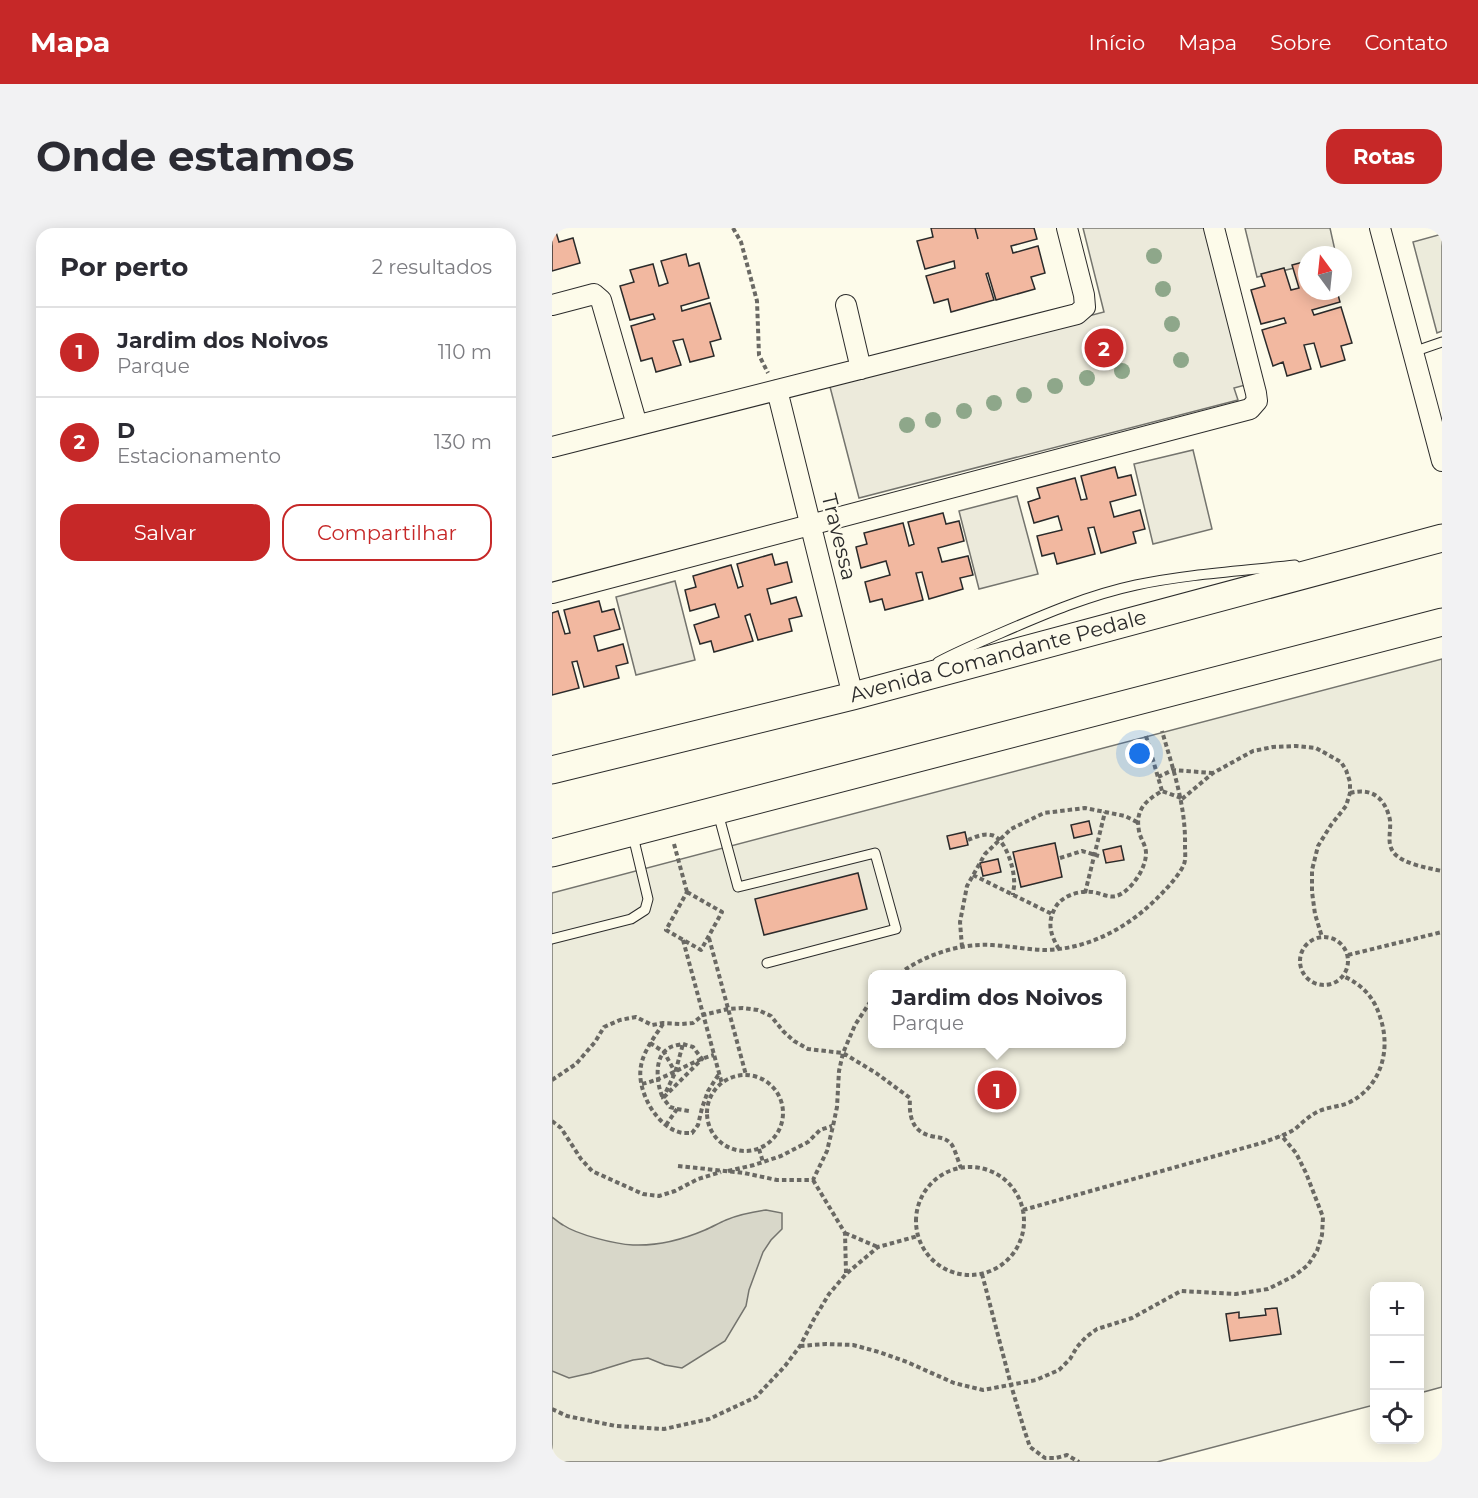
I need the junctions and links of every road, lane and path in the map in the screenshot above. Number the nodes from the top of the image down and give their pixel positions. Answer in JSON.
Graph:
{"nodes":[{"id":1,"x":733,"y":228,"type":"edge"},
{"id":2,"x":1067,"y":228,"type":"edge"},
{"id":3,"x":1214,"y":228,"type":"edge"},
{"id":4,"x":1380,"y":228,"type":"edge"},
{"id":5,"x":552,"y":305,"type":"edge"},
{"id":6,"x":846,"y":305,"type":"dead end"},
{"id":7,"x":1442,"y":342,"type":"edge"},
{"id":8,"x":1413,"y":352,"type":"junction"},
{"id":9,"x":861,"y":369,"type":"junction"},
{"id":10,"x":777,"y":390,"type":"junction"},
{"id":11,"x":636,"y":425,"type":"junction"},
{"id":12,"x":552,"y":447,"type":"edge"},
{"id":13,"x":1442,"y":461,"type":"edge"},
{"id":14,"x":811,"y":525,"type":"junction"},
{"id":15,"x":1442,"y":538,"type":"edge"},
{"id":16,"x":1355,"y":561,"type":"junction"},
{"id":17,"x":1300,"y":564,"type":"dead end"},
{"id":18,"x":1311,"y":564,"type":"dead end"},
{"id":19,"x":552,"y":593,"type":"edge"},
{"id":20,"x":1442,"y":622,"type":"edge"},
{"id":21,"x":902,"y":682,"type":"junction"},
{"id":22,"x":853,"y":696,"type":"junction"},
{"id":23,"x":1162,"y":731,"type":"dead end"},
{"id":24,"x":1146,"y":736,"type":"dead end"},
{"id":25,"x":552,"y":770,"type":"edge"},
{"id":26,"x":1173,"y":771,"type":"junction"},
{"id":27,"x":1213,"y":774,"type":"junction"},
{"id":28,"x":1158,"y":777,"type":"junction"},
{"id":29,"x":1162,"y":791,"type":"junction"},
{"id":30,"x":1350,"y":793,"type":"junction"},
{"id":31,"x":1182,"y":798,"type":"junction"},
{"id":32,"x":717,"y":810,"type":"junction"},
{"id":33,"x":1105,"y":812,"type":"junction"},
{"id":34,"x":669,"y":822,"type":"junction"},
{"id":35,"x":1139,"y":823,"type":"junction"},
{"id":36,"x":633,"y":832,"type":"junction"},
{"id":37,"x":968,"y":840,"type":"dead end"},
{"id":38,"x":1000,"y":840,"type":"junction"},
{"id":39,"x":552,"y":853,"type":"edge"},
{"id":40,"x":1097,"y":855,"type":"junction"},
{"id":41,"x":1060,"y":858,"type":"dead end"},
{"id":42,"x":1442,"y":871,"type":"edge"},
{"id":43,"x":973,"y":875,"type":"junction"},
{"id":44,"x":687,"y":892,"type":"junction"},
{"id":45,"x":1085,"y":892,"type":"junction"},
{"id":46,"x":1013,"y":895,"type":"junction"},
{"id":47,"x":1052,"y":914,"type":"junction"},
{"id":48,"x":1442,"y":932,"type":"edge"},
{"id":49,"x":708,"y":937,"type":"junction"},
{"id":50,"x":1322,"y":937,"type":"junction"},
{"id":51,"x":552,"y":939,"type":"edge"},
{"id":52,"x":683,"y":939,"type":"junction"},
{"id":53,"x":962,"y":946,"type":"junction"},
{"id":54,"x":1059,"y":949,"type":"junction"},
{"id":55,"x":1348,"y":955,"type":"junction"},
{"id":56,"x":767,"y":963,"type":"dead end"},
{"id":57,"x":905,"y":970,"type":"edge"},
{"id":58,"x":1343,"y":976,"type":"junction"},
{"id":59,"x":868,"y":1006,"type":"edge"},
{"id":60,"x":728,"y":1009,"type":"junction"},
{"id":61,"x":703,"y":1015,"type":"junction"},
{"id":62,"x":663,"y":1023,"type":"junction"},
{"id":63,"x":650,"y":1043,"type":"junction"},
{"id":64,"x":683,"y":1044,"type":"junction"},
{"id":65,"x":664,"y":1052,"type":"junction"},
{"id":66,"x":843,"y":1053,"type":"junction"},
{"id":67,"x":714,"y":1055,"type":"junction"},
{"id":68,"x":702,"y":1059,"type":"junction"},
{"id":69,"x":675,"y":1073,"type":"junction"},
{"id":70,"x":719,"y":1074,"type":"junction"},
{"id":71,"x":747,"y":1076,"type":"junction"},
{"id":72,"x":552,"y":1080,"type":"edge"},
{"id":73,"x":657,"y":1081,"type":"junction"},
{"id":74,"x":642,"y":1084,"type":"junction"},
{"id":75,"x":722,"y":1084,"type":"junction"},
{"id":76,"x":663,"y":1098,"type":"junction"},
{"id":77,"x":677,"y":1109,"type":"junction"},
{"id":78,"x":688,"y":1111,"type":"dead end"},
{"id":79,"x":552,"y":1121,"type":"edge"},
{"id":80,"x":666,"y":1125,"type":"junction"},
{"id":81,"x":833,"y":1126,"type":"junction"},
{"id":82,"x":1281,"y":1135,"type":"junction"},
{"id":83,"x":759,"y":1149,"type":"junction"},
{"id":84,"x":763,"y":1162,"type":"junction"},
{"id":85,"x":678,"y":1166,"type":"dead end"},
{"id":86,"x":961,"y":1168,"type":"junction"},
{"id":87,"x":725,"y":1171,"type":"junction"},
{"id":88,"x":813,"y":1180,"type":"junction"},
{"id":89,"x":1023,"y":1210,"type":"junction"},
{"id":90,"x":846,"y":1233,"type":"junction"},
{"id":91,"x":918,"y":1236,"type":"junction"},
{"id":92,"x":878,"y":1247,"type":"junction"},
{"id":93,"x":846,"y":1274,"type":"junction"},
{"id":94,"x":982,"y":1274,"type":"junction"},
{"id":95,"x":800,"y":1346,"type":"junction"},
{"id":96,"x":1011,"y":1385,"type":"junction"},
{"id":97,"x":552,"y":1408,"type":"edge"},
{"id":98,"x":1079,"y":1462,"type":"edge"}],
"edges":[{"from":1,"to":10,"type":"path"},
{"from":2,"to":9,"type":"street"},
{"from":3,"to":14,"type":"street"},
{"from":4,"to":8,"type":"street"},
{"from":5,"to":11,"type":"street"},
{"from":6,"to":9,"type":"street"},
{"from":7,"to":8,"type":"lane"},
{"from":8,"to":13,"type":"street"},
{"from":9,"to":10,"type":"street"},
{"from":10,"to":11,"type":"street"},
{"from":10,"to":14,"type":"street","name":"Travessa"},
{"from":11,"to":12,"type":"street"},
{"from":14,"to":19,"type":"street"},
{"from":14,"to":22,"type":"street","name":"Travessa"},
{"from":15,"to":16,"type":"street","name":"Avenida Comandante Pedale"},
{"from":16,"to":18,"type":"lane"},
{"from":16,"to":21,"type":"street","name":"Avenida Comandante Pedale"},
{"from":17,"to":21,"type":"lane"},
{"from":20,"to":32,"type":"street"},
{"from":21,"to":22,"type":"street","name":"Avenida Comandante Pedale"},
{"from":22,"to":25,"type":"street","name":"Avenida Comandante Pedale"},
{"from":23,"to":26,"type":"path"},
{"from":24,"to":28,"type":"path"},
{"from":26,"to":27,"type":"path"},
{"from":26,"to":28,"type":"path"},
{"from":26,"to":31,"type":"path"},
{"from":27,"to":30,"type":"path"},
{"from":27,"to":31,"type":"path"},
{"from":28,"to":29,"type":"path"},
{"from":29,"to":31,"type":"path"},
{"from":29,"to":35,"type":"path"},
{"from":30,"to":42,"type":"path"},
{"from":30,"to":50,"type":"path"},
{"from":31,"to":54,"type":"path"},
{"from":32,"to":34,"type":"street"},
{"from":32,"to":56,"type":"lane"},
{"from":33,"to":35,"type":"path"},
{"from":33,"to":38,"type":"path"},
{"from":33,"to":40,"type":"path"},
{"from":34,"to":36,"type":"street"},
{"from":34,"to":44,"type":"path"},
{"from":35,"to":45,"type":"path"},
{"from":36,"to":39,"type":"street"},
{"from":36,"to":51,"type":"lane"},
{"from":37,"to":38,"type":"path"},
{"from":38,"to":43,"type":"path"},
{"from":38,"to":46,"type":"path"},
{"from":40,"to":41,"type":"path"},
{"from":40,"to":45,"type":"path"},
{"from":43,"to":46,"type":"path"},
{"from":43,"to":53,"type":"path"},
{"from":44,"to":49,"type":"path"},
{"from":44,"to":52,"type":"path"},
{"from":45,"to":47,"type":"path"},
{"from":46,"to":47,"type":"path"},
{"from":47,"to":54,"type":"path"},
{"from":48,"to":55,"type":"path"},
{"from":49,"to":52,"type":"path"},
{"from":49,"to":60,"type":"path"},
{"from":50,"to":55,"type":"path"},
{"from":50,"to":58,"type":"path"},
{"from":52,"to":61,"type":"path"},
{"from":53,"to":54,"type":"path"},
{"from":53,"to":57,"type":"path"},
{"from":55,"to":58,"type":"path"},
{"from":58,"to":82,"type":"path"},
{"from":59,"to":66,"type":"path"},
{"from":60,"to":61,"type":"path"},
{"from":60,"to":66,"type":"path"},
{"from":60,"to":71,"type":"path"},
{"from":61,"to":62,"type":"path"},
{"from":61,"to":67,"type":"path"},
{"from":62,"to":63,"type":"path"},
{"from":62,"to":72,"type":"path"},
{"from":63,"to":65,"type":"path"},
{"from":63,"to":74,"type":"path"},
{"from":64,"to":65,"type":"path"},
{"from":64,"to":68,"type":"path"},
{"from":64,"to":69,"type":"path"},
{"from":65,"to":69,"type":"path"},
{"from":65,"to":73,"type":"path"},
{"from":66,"to":81,"type":"path"},
{"from":66,"to":86,"type":"path"},
{"from":67,"to":68,"type":"path"},
{"from":67,"to":70,"type":"path"},
{"from":68,"to":69,"type":"path"},
{"from":68,"to":76,"type":"path"},
{"from":69,"to":73,"type":"path"},
{"from":69,"to":76,"type":"path"},
{"from":70,"to":75,"type":"path"},
{"from":70,"to":80,"type":"path"},
{"from":71,"to":75,"type":"path"},
{"from":71,"to":83,"type":"path"},
{"from":73,"to":74,"type":"path"},
{"from":73,"to":76,"type":"path"},
{"from":74,"to":80,"type":"path"},
{"from":75,"to":83,"type":"path"},
{"from":76,"to":77,"type":"path"},
{"from":77,"to":78,"type":"path"},
{"from":77,"to":80,"type":"path"},
{"from":79,"to":87,"type":"path"},
{"from":81,"to":84,"type":"path"},
{"from":81,"to":88,"type":"path"},
{"from":82,"to":89,"type":"path"},
{"from":82,"to":96,"type":"path"},
{"from":83,"to":84,"type":"path"},
{"from":84,"to":87,"type":"path"},
{"from":85,"to":87,"type":"path"},
{"from":86,"to":89,"type":"path"},
{"from":86,"to":91,"type":"path"},
{"from":87,"to":88,"type":"path"},
{"from":88,"to":90,"type":"path"},
{"from":89,"to":94,"type":"path"},
{"from":90,"to":92,"type":"path"},
{"from":90,"to":93,"type":"path"},
{"from":91,"to":92,"type":"path"},
{"from":91,"to":94,"type":"path"},
{"from":92,"to":93,"type":"path"},
{"from":93,"to":95,"type":"path"},
{"from":94,"to":96,"type":"path"},
{"from":95,"to":96,"type":"path"},
{"from":95,"to":97,"type":"path"},
{"from":96,"to":98,"type":"path"}]}
